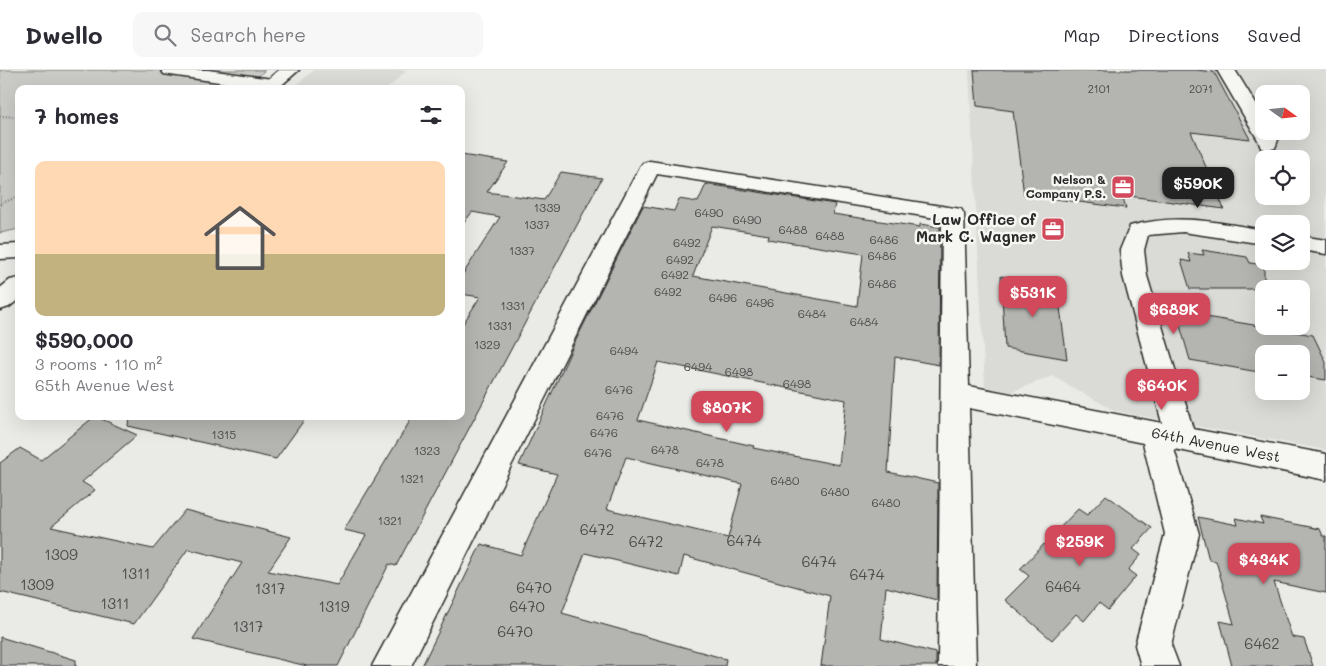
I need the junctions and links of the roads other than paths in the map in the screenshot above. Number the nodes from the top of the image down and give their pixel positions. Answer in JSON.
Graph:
{"nodes":[{"id":1,"x":170,"y":70,"type":"edge"},
{"id":2,"x":290,"y":70,"type":"edge"},
{"id":3,"x":1226,"y":70,"type":"edge"},
{"id":4,"x":257,"y":85,"type":"edge"},
{"id":5,"x":271,"y":85,"type":"edge"},
{"id":6,"x":1268,"y":144,"type":"dead end"},
{"id":7,"x":1255,"y":236,"type":"edge"},
{"id":8,"x":1310,"y":244,"type":"edge"},
{"id":9,"x":1326,"y":247,"type":"edge"},
{"id":10,"x":15,"y":250,"type":"edge"},
{"id":11,"x":0,"y":252,"type":"edge"},
{"id":12,"x":15,"y":289,"type":"edge"},
{"id":13,"x":0,"y":302,"type":"edge"},
{"id":14,"x":956,"y":394,"type":"junction"},
{"id":15,"x":1168,"y":435,"type":"junction"},
{"id":16,"x":1326,"y":467,"type":"edge"},
{"id":17,"x":391,"y":666,"type":"edge"},
{"id":18,"x":957,"y":666,"type":"edge"},
{"id":19,"x":1160,"y":666,"type":"edge"}],
"edges":[{"from":1,"to":4,"type":"street"},
{"from":2,"to":5,"type":"street"},
{"from":3,"to":6,"type":"street"},
{"from":7,"to":15,"type":"street"},
{"from":8,"to":9,"type":"street"},
{"from":10,"to":11,"type":"street"},
{"from":12,"to":13,"type":"street"},
{"from":14,"to":15,"type":"street","name":"64th Avenue West"},
{"from":14,"to":17,"type":"street"},
{"from":14,"to":18,"type":"street"},
{"from":15,"to":16,"type":"street","name":"64th Avenue West"},
{"from":15,"to":19,"type":"street"}]}
